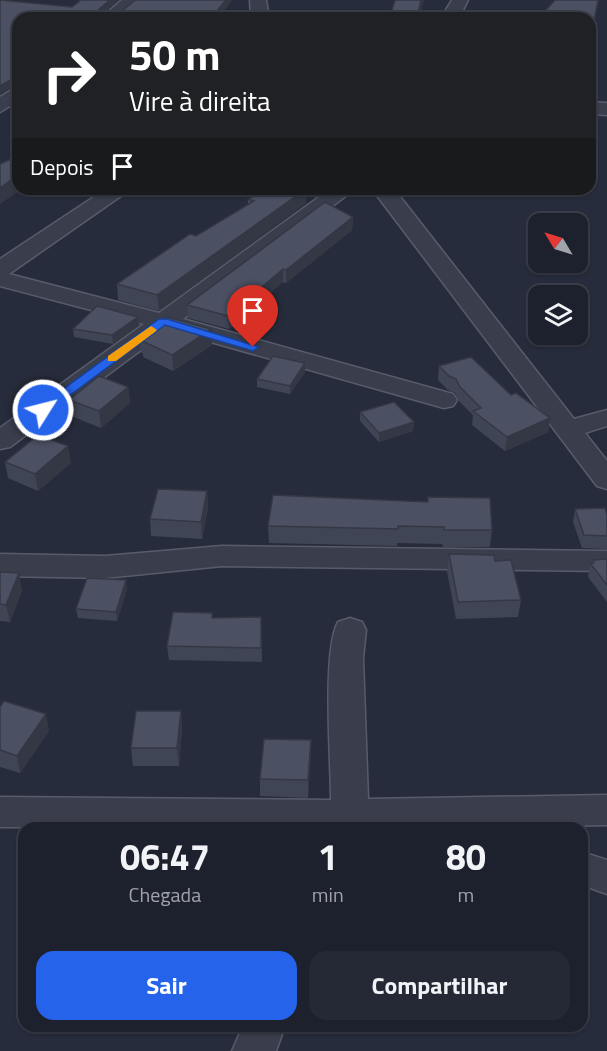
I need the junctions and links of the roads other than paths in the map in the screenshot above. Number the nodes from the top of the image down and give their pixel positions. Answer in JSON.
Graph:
{"nodes":[{"id":1,"x":132,"y":0,"type":"edge"},
{"id":2,"x":117,"y":12,"type":"edge"},
{"id":3,"x":12,"y":97,"type":"edge"},
{"id":4,"x":0,"y":106,"type":"edge"},
{"id":5,"x":111,"y":195,"type":"edge"},
{"id":6,"x":336,"y":195,"type":"edge"},
{"id":7,"x":388,"y":195,"type":"edge"},
{"id":8,"x":0,"y":270,"type":"edge"},
{"id":9,"x":0,"y":279,"type":"edge"},
{"id":10,"x":163,"y":321,"type":"junction"},
{"id":11,"x":444,"y":400,"type":"dead end"},
{"id":12,"x":607,"y":418,"type":"edge"},
{"id":13,"x":567,"y":429,"type":"junction"},
{"id":14,"x":0,"y":441,"type":"edge"},
{"id":15,"x":607,"y":480,"type":"edge"},
{"id":16,"x":607,"y":561,"type":"edge"},
{"id":17,"x":0,"y":566,"type":"edge"},
{"id":18,"x":350,"y":630,"type":"dead end"},
{"id":19,"x":607,"y":810,"type":"edge"},
{"id":20,"x":0,"y":812,"type":"edge"},
{"id":21,"x":419,"y":814,"type":"junction"},
{"id":22,"x":330,"y":819,"type":"edge"},
{"id":23,"x":444,"y":822,"type":"edge"},
{"id":24,"x":588,"y":870,"type":"edge"},
{"id":25,"x":607,"y":877,"type":"edge"},
{"id":26,"x":262,"y":1032,"type":"edge"},
{"id":27,"x":254,"y":1051,"type":"edge"}],
"edges":[{"from":1,"to":2,"type":"street"},
{"from":3,"to":4,"type":"street"},
{"from":5,"to":8,"type":"street"},
{"from":6,"to":10,"type":"street"},
{"from":7,"to":13,"type":"street"},
{"from":9,"to":10,"type":"street"},
{"from":10,"to":11,"type":"street"},
{"from":10,"to":14,"type":"street"},
{"from":12,"to":13,"type":"street"},
{"from":13,"to":15,"type":"street"},
{"from":16,"to":17,"type":"street"},
{"from":18,"to":22,"type":"street"},
{"from":19,"to":21,"type":"street"},
{"from":20,"to":22,"type":"street"},
{"from":21,"to":22,"type":"street"},
{"from":21,"to":23,"type":"street"},
{"from":24,"to":25,"type":"street"},
{"from":26,"to":27,"type":"street"}]}
